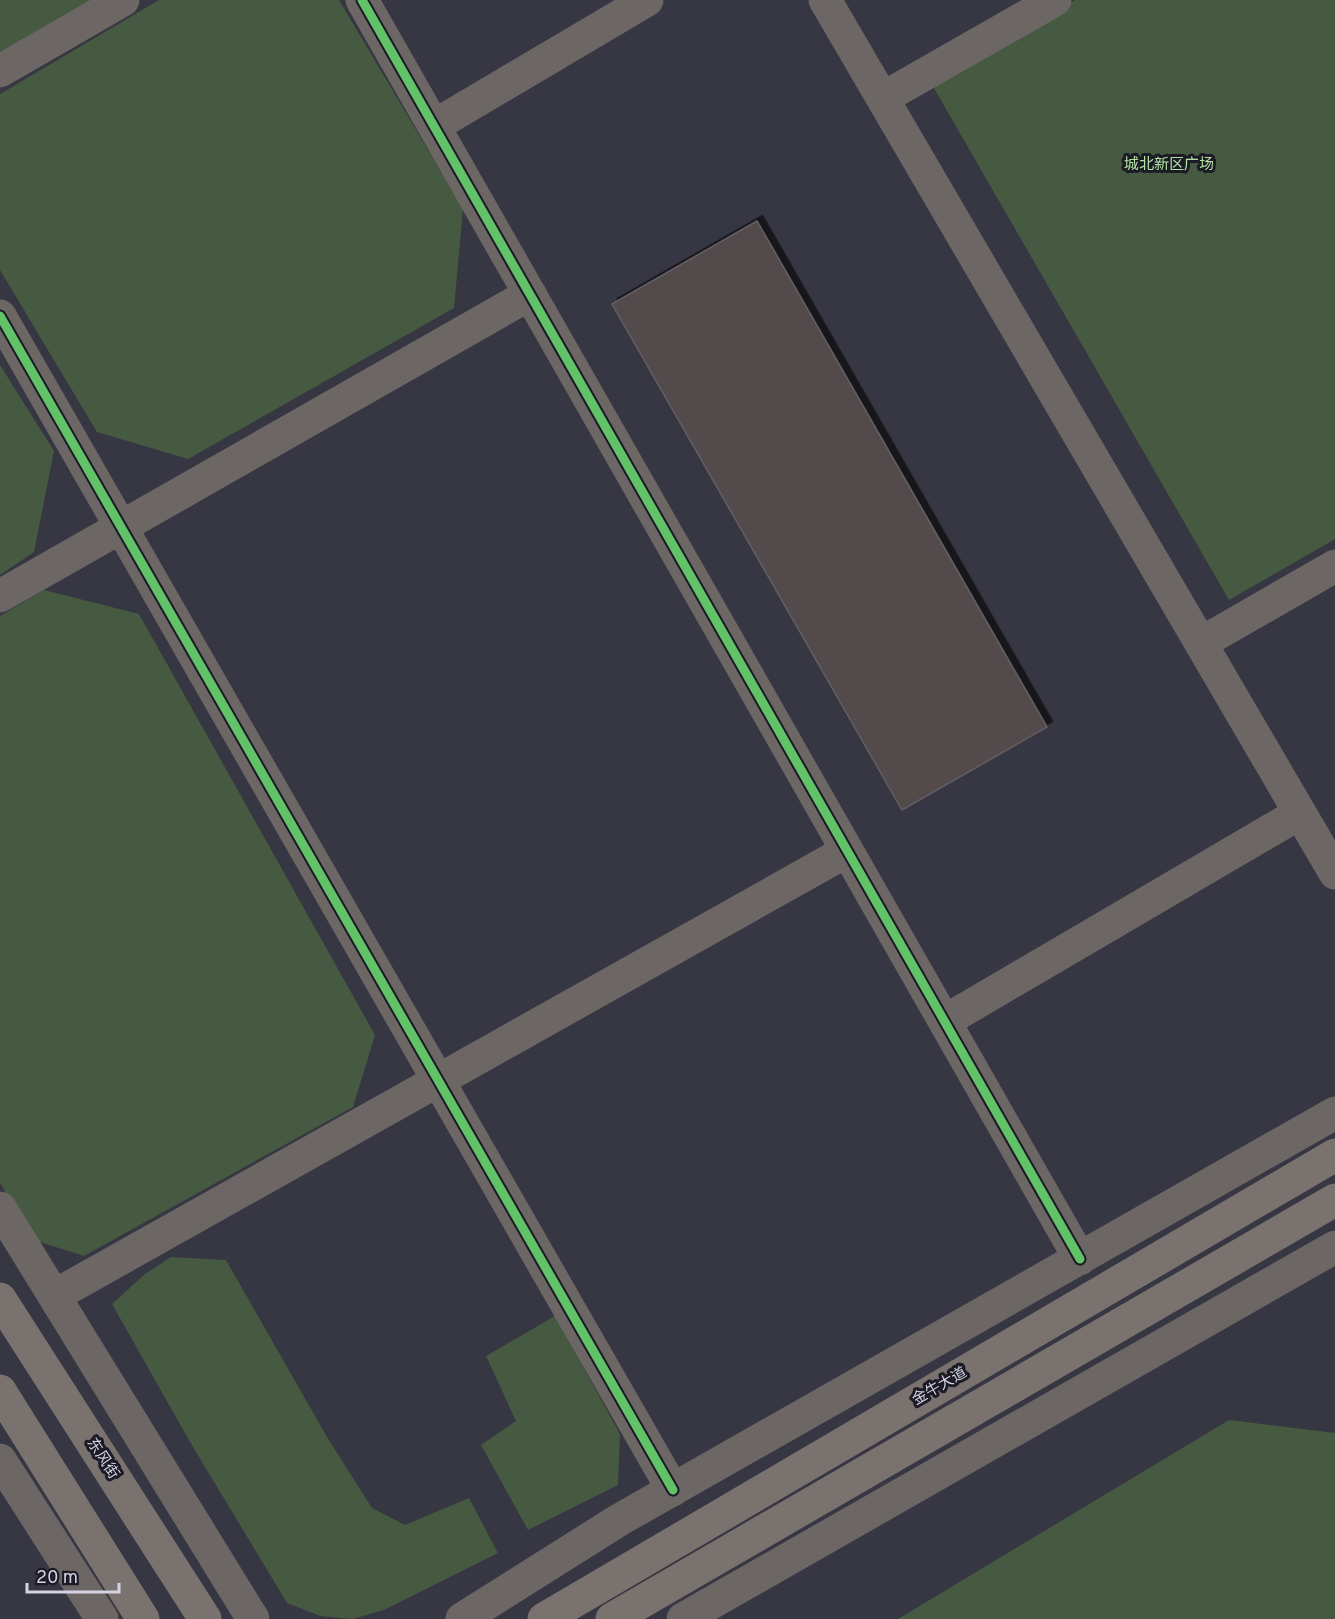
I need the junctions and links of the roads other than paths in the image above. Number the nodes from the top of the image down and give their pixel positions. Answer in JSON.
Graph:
{"nodes":[{"id":1,"x":123,"y":0,"type":"edge"},
{"id":2,"x":362,"y":0,"type":"edge"},
{"id":3,"x":647,"y":0,"type":"edge"},
{"id":4,"x":825,"y":0,"type":"edge"},
{"id":5,"x":1055,"y":0,"type":"edge"},
{"id":6,"x":0,"y":71,"type":"edge"},
{"id":7,"x":882,"y":99,"type":"junction"},
{"id":8,"x":434,"y":126,"type":"junction"},
{"id":9,"x":530,"y":294,"type":"junction"},
{"id":10,"x":0,"y":316,"type":"edge"},
{"id":11,"x":121,"y":527,"type":"junction"},
{"id":12,"x":1335,"y":566,"type":"edge"},
{"id":13,"x":0,"y":596,"type":"edge"},
{"id":14,"x":1201,"y":643,"type":"junction"},
{"id":15,"x":1300,"y":813,"type":"junction"},
{"id":16,"x":848,"y":851,"type":"junction"},
{"id":17,"x":1335,"y":873,"type":"edge"},
{"id":18,"x":945,"y":1021,"type":"junction"},
{"id":19,"x":438,"y":1080,"type":"junction"},
{"id":20,"x":1335,"y":1113,"type":"edge"},
{"id":21,"x":1335,"y":1155,"type":"edge"},
{"id":22,"x":1335,"y":1200,"type":"edge"},
{"id":23,"x":0,"y":1208,"type":"edge"},
{"id":24,"x":1335,"y":1247,"type":"edge"},
{"id":25,"x":1080,"y":1259,"type":"junction"},
{"id":26,"x":54,"y":1296,"type":"junction"},
{"id":27,"x":0,"y":1299,"type":"edge"},
{"id":28,"x":0,"y":1391,"type":"edge"},
{"id":29,"x":0,"y":1460,"type":"edge"},
{"id":30,"x":673,"y":1490,"type":"junction"},
{"id":31,"x":102,"y":1619,"type":"edge"},
{"id":32,"x":143,"y":1619,"type":"edge"},
{"id":33,"x":205,"y":1619,"type":"edge"},
{"id":34,"x":253,"y":1619,"type":"edge"},
{"id":35,"x":462,"y":1619,"type":"edge"},
{"id":36,"x":544,"y":1619,"type":"edge"},
{"id":37,"x":612,"y":1619,"type":"edge"},
{"id":38,"x":683,"y":1619,"type":"edge"}],
"edges":[{"from":1,"to":6,"type":"street"},
{"from":2,"to":8,"type":"street"},
{"from":3,"to":8,"type":"street"},
{"from":4,"to":7,"type":"street"},
{"from":5,"to":7,"type":"street"},
{"from":7,"to":14,"type":"street"},
{"from":8,"to":9,"type":"street"},
{"from":9,"to":11,"type":"street"},
{"from":9,"to":16,"type":"street"},
{"from":10,"to":11,"type":"street"},
{"from":11,"to":13,"type":"street"},
{"from":11,"to":19,"type":"street"},
{"from":12,"to":14,"type":"street"},
{"from":14,"to":15,"type":"street"},
{"from":15,"to":17,"type":"street"},
{"from":15,"to":18,"type":"street"},
{"from":16,"to":18,"type":"street"},
{"from":16,"to":19,"type":"street"},
{"from":18,"to":25,"type":"street"},
{"from":19,"to":26,"type":"street"},
{"from":19,"to":30,"type":"street"},
{"from":20,"to":25,"type":"street"},
{"from":21,"to":36,"type":"main road","name":"金牛大道"},
{"from":22,"to":37,"type":"main road"},
{"from":23,"to":26,"type":"street"},
{"from":24,"to":38,"type":"street"},
{"from":25,"to":30,"type":"street"},
{"from":26,"to":34,"type":"street"},
{"from":27,"to":33,"type":"main road","name":"东风街"},
{"from":28,"to":32,"type":"main road"},
{"from":29,"to":31,"type":"street"},
{"from":30,"to":35,"type":"street"}]}
